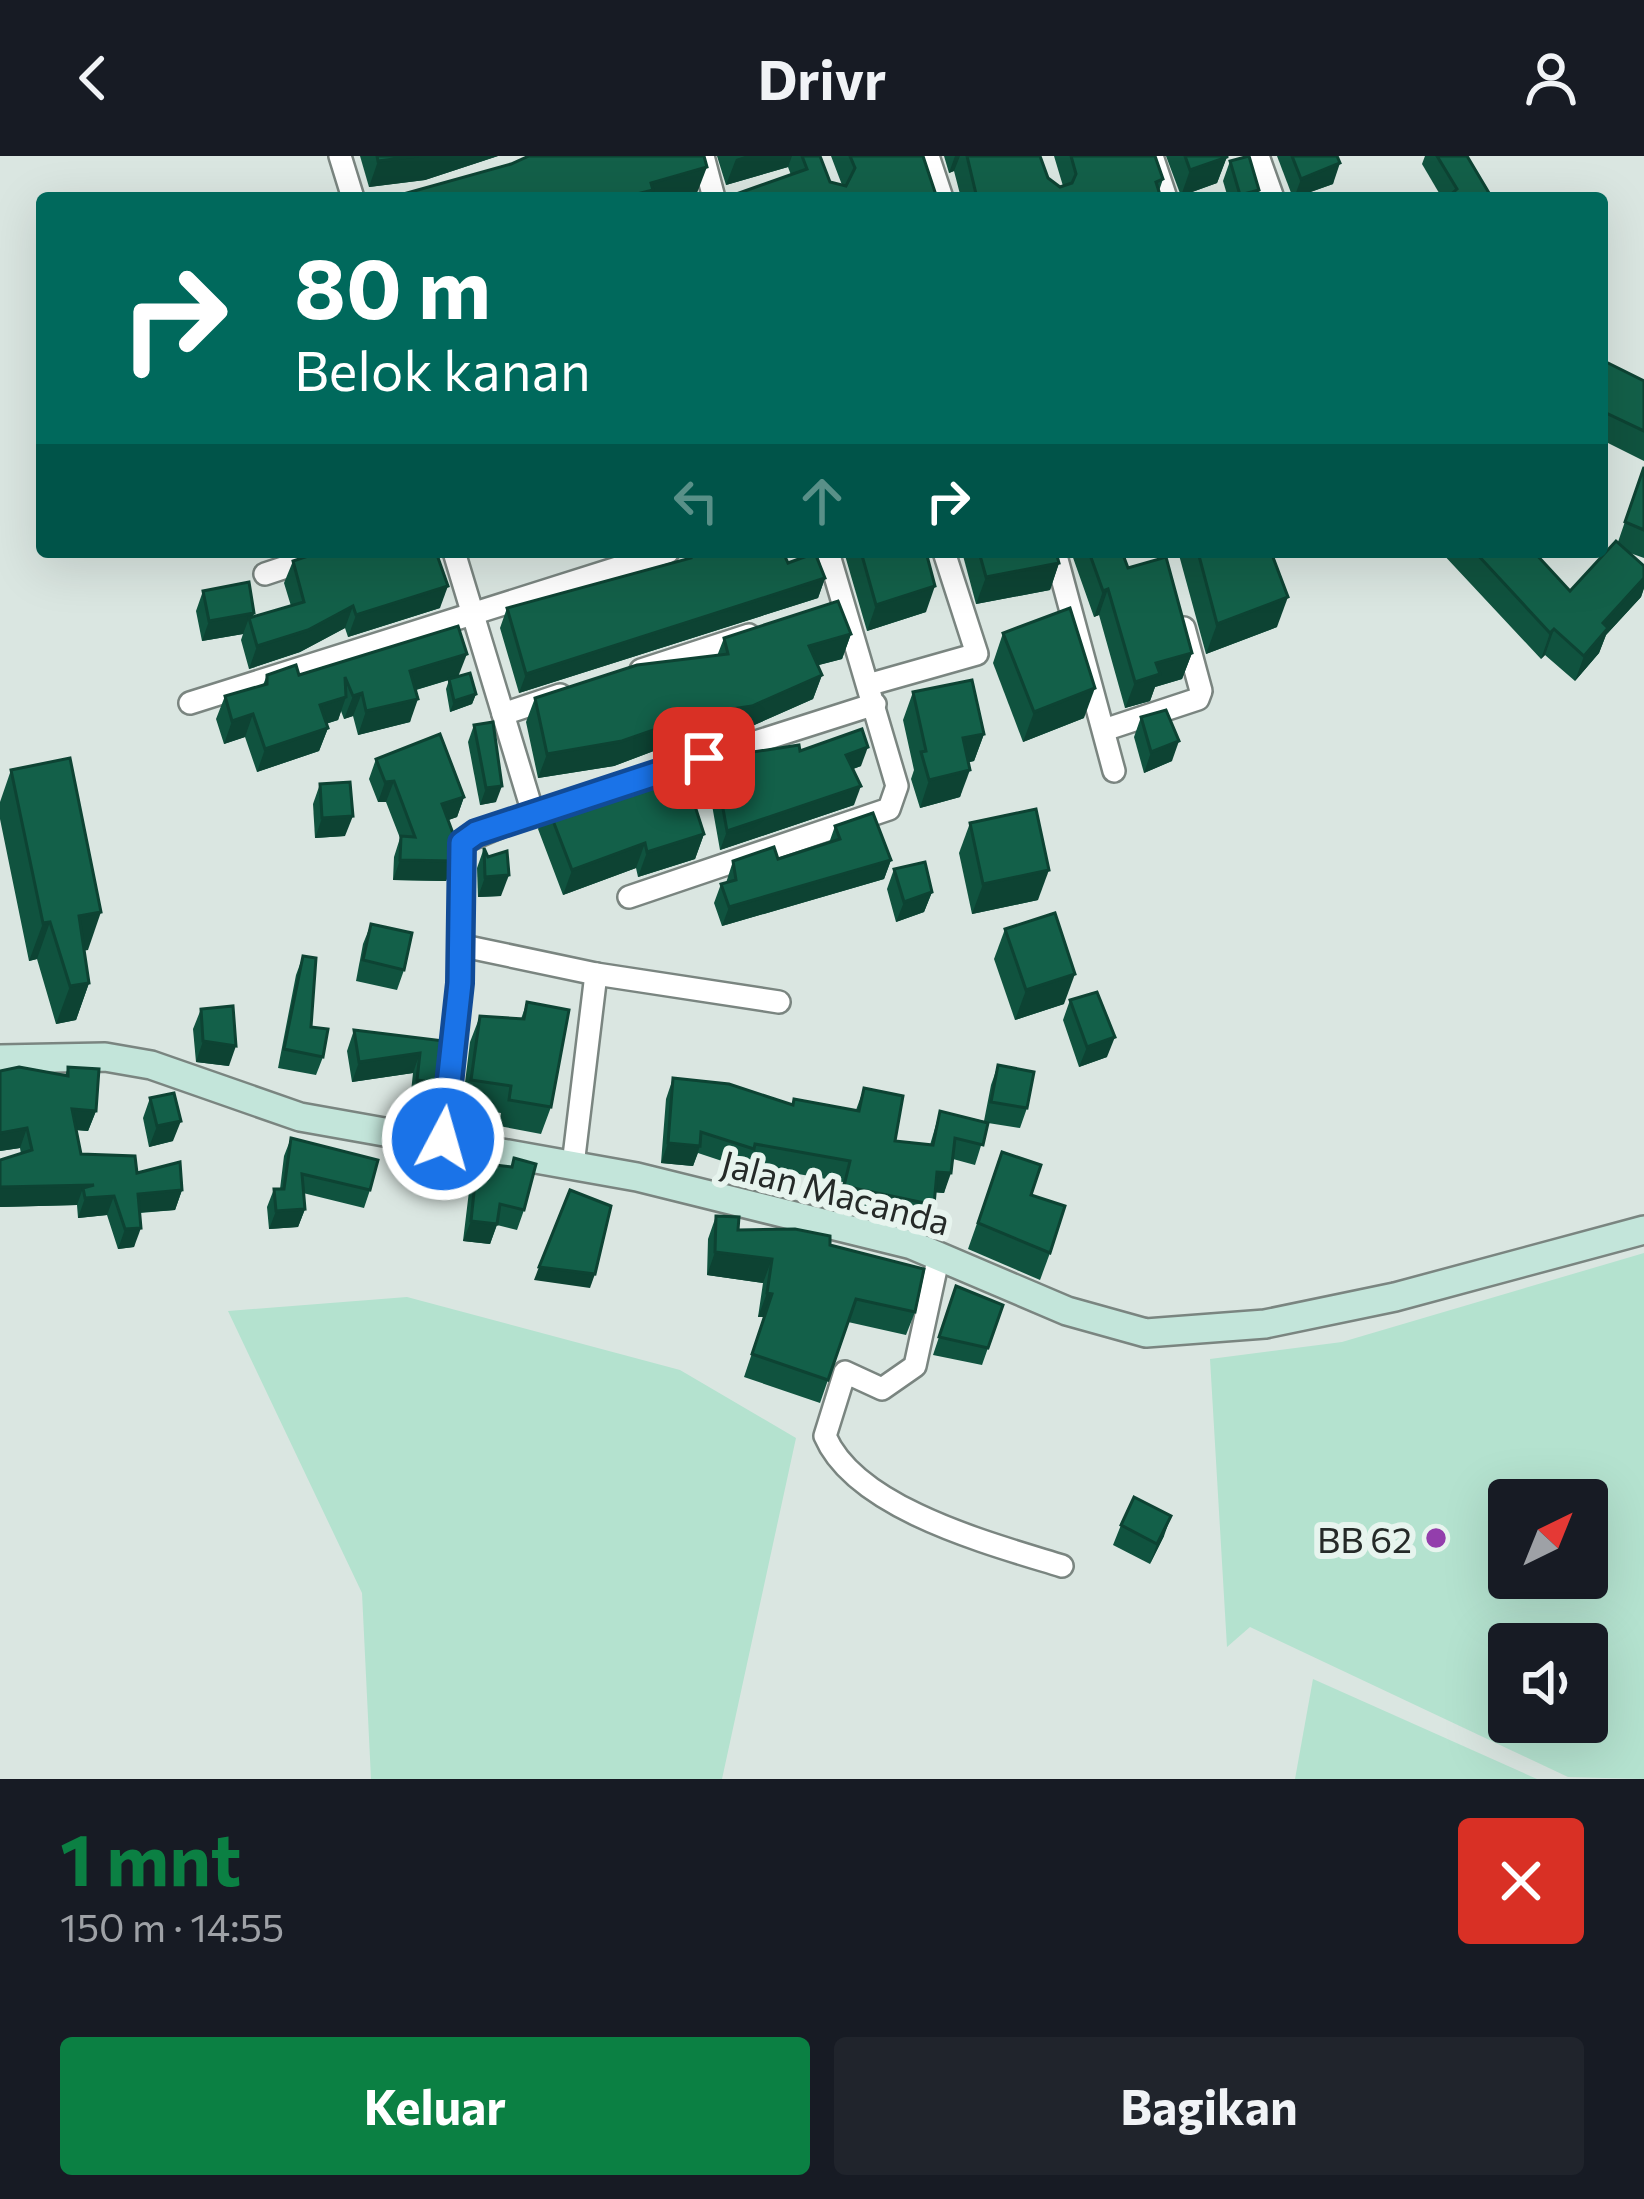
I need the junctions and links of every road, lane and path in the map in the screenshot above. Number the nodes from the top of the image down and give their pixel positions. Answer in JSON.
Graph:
{"nodes":[{"id":1,"x":340,"y":156,"type":"edge"},
{"id":2,"x":704,"y":156,"type":"edge"},
{"id":3,"x":928,"y":156,"type":"edge"},
{"id":4,"x":1152,"y":156,"type":"edge"},
{"id":5,"x":1258,"y":156,"type":"edge"},
{"id":6,"x":350,"y":192,"type":"edge"},
{"id":7,"x":713,"y":192,"type":"edge"},
{"id":8,"x":940,"y":192,"type":"edge"},
{"id":9,"x":1164,"y":192,"type":"edge"},
{"id":10,"x":1271,"y":192,"type":"edge"},
{"id":11,"x":313,"y":558,"type":"edge"},
{"id":12,"x":456,"y":558,"type":"edge"},
{"id":13,"x":650,"y":558,"type":"edge"},
{"id":14,"x":830,"y":558,"type":"edge"},
{"id":15,"x":946,"y":558,"type":"edge"},
{"id":16,"x":1057,"y":558,"type":"edge"},
{"id":17,"x":265,"y":574,"type":"dead end"},
{"id":18,"x":844,"y":605,"type":"junction"},
{"id":19,"x":1179,"y":611,"type":"edge"},
{"id":20,"x":821,"y":612,"type":"edge"},
{"id":21,"x":473,"y":616,"type":"junction"},
{"id":22,"x":776,"y":627,"type":"edge"},
{"id":23,"x":617,"y":677,"type":"edge"},
{"id":24,"x":594,"y":685,"type":"edge"},
{"id":25,"x":873,"y":694,"type":"junction"},
{"id":26,"x":190,"y":703,"type":"dead end"},
{"id":27,"x":503,"y":713,"type":"junction"},
{"id":28,"x":1104,"y":730,"type":"junction"},
{"id":29,"x":1114,"y":771,"type":"dead end"},
{"id":30,"x":533,"y":813,"type":"junction"},
{"id":31,"x":629,"y":897,"type":"dead end"},
{"id":32,"x":473,"y":948,"type":"dead end"},
{"id":33,"x":596,"y":974,"type":"junction"},
{"id":34,"x":778,"y":1002,"type":"dead end"},
{"id":35,"x":0,"y":1059,"type":"edge"},
{"id":36,"x":443,"y":1139,"type":"junction"},
{"id":37,"x":573,"y":1165,"type":"junction"},
{"id":38,"x":1644,"y":1230,"type":"edge"},
{"id":39,"x":939,"y":1255,"type":"junction"},
{"id":40,"x":1062,"y":1566,"type":"dead end"}],
"edges":[{"from":1,"to":6,"type":"street"},
{"from":2,"to":7,"type":"street"},
{"from":3,"to":8,"type":"street"},
{"from":4,"to":9,"type":"street"},
{"from":5,"to":10,"type":"street"},
{"from":11,"to":17,"type":"street"},
{"from":12,"to":21,"type":"street"},
{"from":13,"to":21,"type":"street"},
{"from":14,"to":18,"type":"street"},
{"from":15,"to":25,"type":"street"},
{"from":16,"to":28,"type":"street"},
{"from":18,"to":20,"type":"street"},
{"from":18,"to":25,"type":"street"},
{"from":19,"to":28,"type":"street"},
{"from":21,"to":26,"type":"street"},
{"from":21,"to":27,"type":"street"},
{"from":22,"to":23,"type":"street"},
{"from":24,"to":27,"type":"street"},
{"from":25,"to":30,"type":"street"},
{"from":25,"to":31,"type":"street"},
{"from":27,"to":30,"type":"street"},
{"from":28,"to":29,"type":"street"},
{"from":30,"to":36,"type":"street"},
{"from":32,"to":33,"type":"street"},
{"from":33,"to":34,"type":"street"},
{"from":33,"to":37,"type":"street"},
{"from":35,"to":36,"type":"street","name":"Jalan Macanda"},
{"from":36,"to":37,"type":"street","name":"Jalan Macanda"},
{"from":37,"to":39,"type":"street","name":"Jalan Macanda"},
{"from":38,"to":39,"type":"street","name":"Jalan Macanda"},
{"from":39,"to":40,"type":"street"}]}
